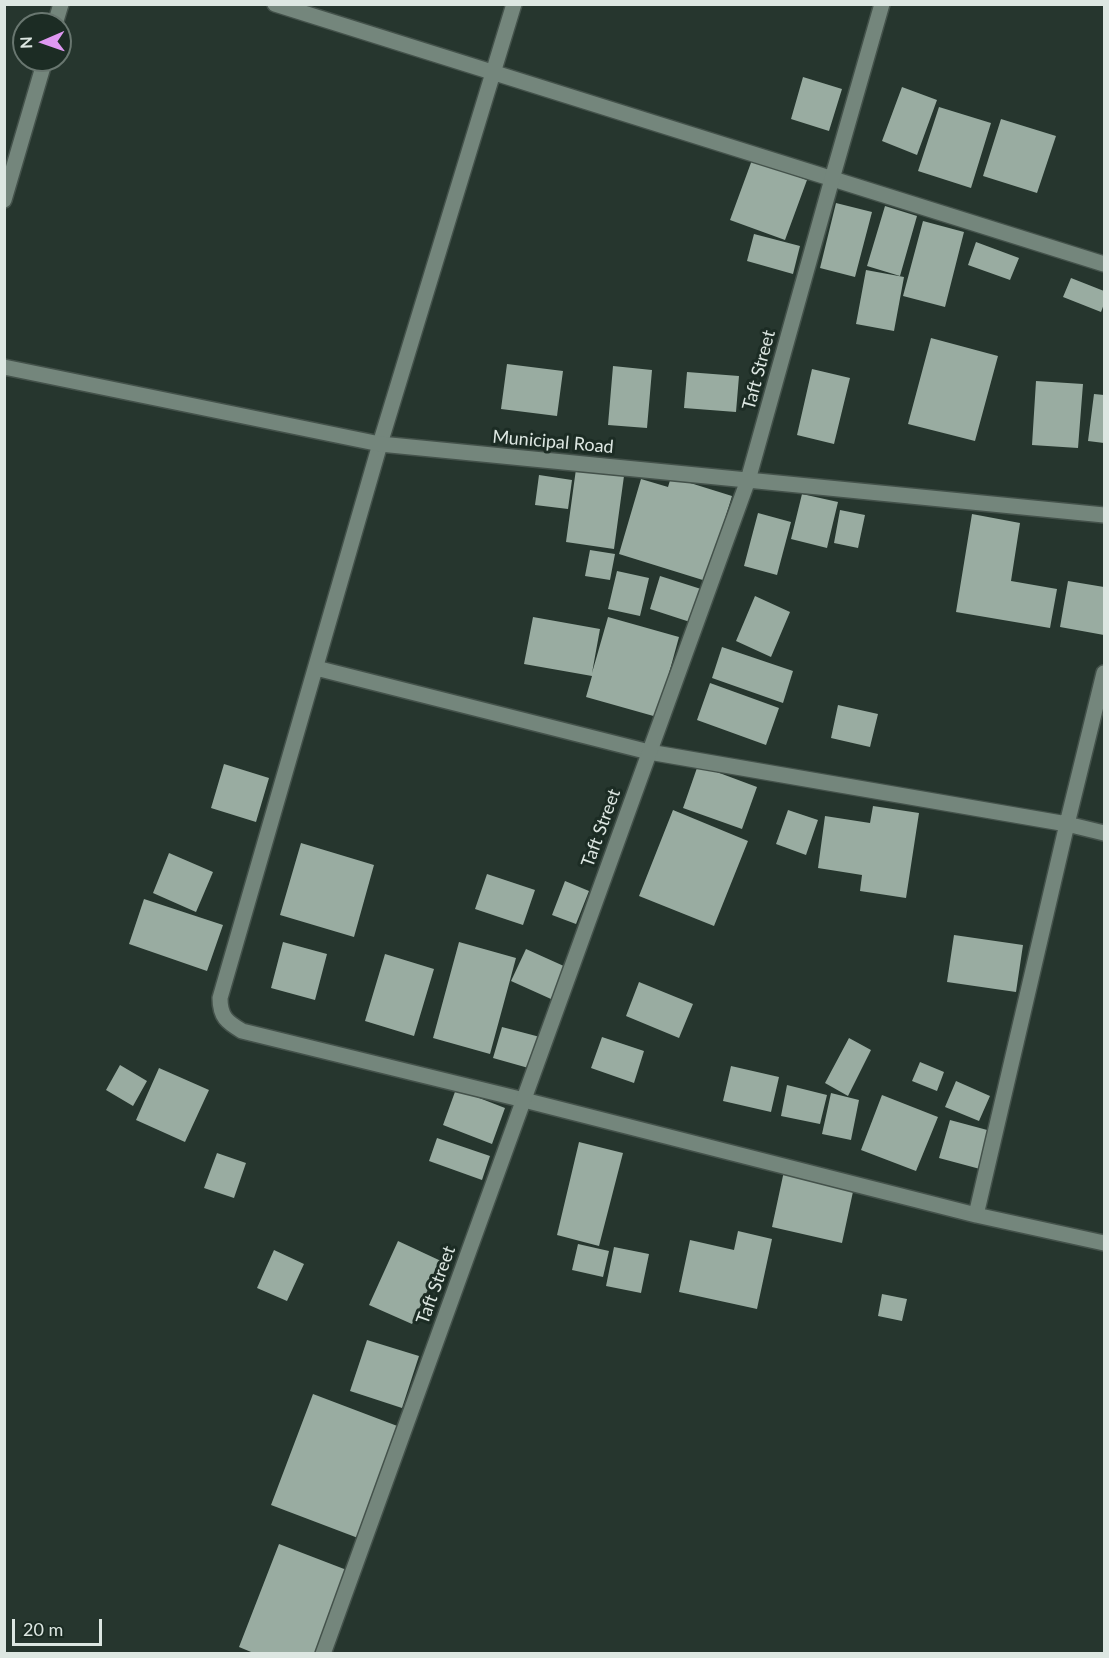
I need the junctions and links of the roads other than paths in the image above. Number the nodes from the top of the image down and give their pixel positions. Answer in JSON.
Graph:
{"nodes":[{"id":1,"x":275,"y":4,"type":"edge"},
{"id":2,"x":514,"y":4,"type":"edge"},
{"id":3,"x":882,"y":4,"type":"edge"},
{"id":4,"x":42,"y":72,"type":"edge"},
{"id":5,"x":493,"y":72,"type":"junction"},
{"id":6,"x":832,"y":179,"type":"junction"},
{"id":7,"x":4,"y":201,"type":"edge"},
{"id":8,"x":1104,"y":264,"type":"edge"},
{"id":9,"x":4,"y":367,"type":"edge"},
{"id":10,"x":380,"y":444,"type":"junction"},
{"id":11,"x":748,"y":480,"type":"junction"},
{"id":12,"x":1104,"y":515,"type":"edge"},
{"id":13,"x":316,"y":668,"type":"junction"},
{"id":14,"x":1104,"y":673,"type":"edge"},
{"id":15,"x":649,"y":752,"type":"junction"},
{"id":16,"x":1067,"y":824,"type":"junction"},
{"id":17,"x":1104,"y":833,"type":"edge"},
{"id":18,"x":524,"y":1100,"type":"junction"},
{"id":19,"x":976,"y":1215,"type":"junction"},
{"id":20,"x":1104,"y":1242,"type":"edge"},
{"id":21,"x":323,"y":1653,"type":"edge"}],
"edges":[{"from":1,"to":5,"type":"street"},
{"from":2,"to":5,"type":"street"},
{"from":3,"to":6,"type":"street","name":"Taft Street"},
{"from":4,"to":7,"type":"street"},
{"from":5,"to":6,"type":"street"},
{"from":5,"to":10,"type":"street"},
{"from":6,"to":8,"type":"street"},
{"from":6,"to":11,"type":"street","name":"Taft Street"},
{"from":9,"to":10,"type":"street","name":"Municipal Road"},
{"from":10,"to":11,"type":"street","name":"Municipal Road"},
{"from":10,"to":13,"type":"street"},
{"from":11,"to":12,"type":"street","name":"Municipal Road"},
{"from":11,"to":15,"type":"street","name":"Taft Street"},
{"from":13,"to":15,"type":"street"},
{"from":13,"to":18,"type":"street"},
{"from":14,"to":16,"type":"street"},
{"from":15,"to":16,"type":"street"},
{"from":15,"to":18,"type":"street","name":"Taft Street"},
{"from":16,"to":17,"type":"street"},
{"from":16,"to":19,"type":"street"},
{"from":18,"to":19,"type":"street"},
{"from":18,"to":21,"type":"street","name":"Taft Street"},
{"from":19,"to":20,"type":"street"}]}
